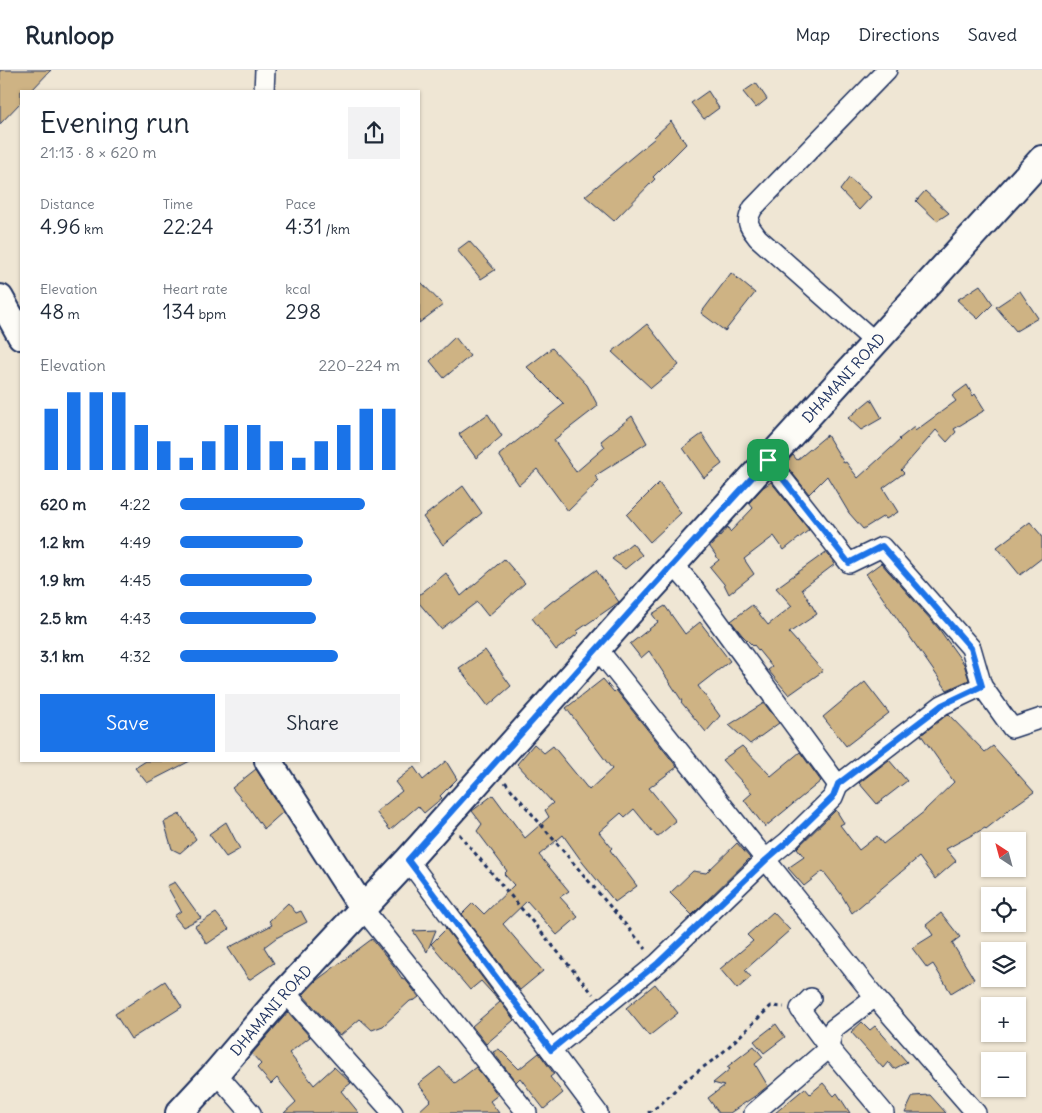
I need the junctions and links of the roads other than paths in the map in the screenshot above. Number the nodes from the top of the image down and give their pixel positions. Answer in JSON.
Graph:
{"nodes":[{"id":1,"x":265,"y":70,"type":"edge"},
{"id":2,"x":887,"y":70,"type":"edge"},
{"id":3,"x":264,"y":90,"type":"edge"},
{"id":4,"x":1042,"y":159,"type":"edge"},
{"id":5,"x":0,"y":298,"type":"edge"},
{"id":6,"x":20,"y":334,"type":"edge"},
{"id":7,"x":875,"y":342,"type":"junction"},
{"id":8,"x":768,"y":460,"type":"junction"},
{"id":9,"x":673,"y":564,"type":"junction"},
{"id":10,"x":597,"y":648,"type":"junction"},
{"id":11,"x":982,"y":686,"type":"junction"},
{"id":12,"x":1042,"y":718,"type":"edge"},
{"id":13,"x":269,"y":762,"type":"edge"},
{"id":14,"x":838,"y":784,"type":"junction"},
{"id":15,"x":408,"y":860,"type":"junction"},
{"id":16,"x":766,"y":860,"type":"junction"},
{"id":17,"x":363,"y":908,"type":"junction"},
{"id":18,"x":285,"y":992,"type":"junction"},
{"id":19,"x":875,"y":997,"type":"junction"},
{"id":20,"x":805,"y":1003,"type":"road end"},
{"id":21,"x":829,"y":1048,"type":"junction"},
{"id":22,"x":551,"y":1050,"type":"junction"},
{"id":23,"x":216,"y":1073,"type":"junction"},
{"id":24,"x":178,"y":1113,"type":"edge"},
{"id":25,"x":251,"y":1113,"type":"edge"},
{"id":26,"x":393,"y":1113,"type":"edge"},
{"id":27,"x":527,"y":1113,"type":"edge"},
{"id":28,"x":598,"y":1113,"type":"edge"},
{"id":29,"x":754,"y":1113,"type":"edge"},
{"id":30,"x":884,"y":1113,"type":"edge"},
{"id":31,"x":976,"y":1113,"type":"edge"}],
"edges":[{"from":1,"to":3,"type":"street"},
{"from":2,"to":7,"type":"street"},
{"from":4,"to":7,"type":"main road","name":"DHAMANI ROAD"},
{"from":5,"to":6,"type":"main road"},
{"from":7,"to":8,"type":"main road","name":"DHAMANI ROAD"},
{"from":8,"to":9,"type":"main road","name":"DHAMANI ROAD"},
{"from":8,"to":11,"type":"street"},
{"from":9,"to":10,"type":"main road","name":"DHAMANI ROAD"},
{"from":9,"to":14,"type":"street"},
{"from":10,"to":15,"type":"main road","name":"DHAMANI ROAD"},
{"from":10,"to":16,"type":"street"},
{"from":11,"to":12,"type":"street"},
{"from":11,"to":14,"type":"street"},
{"from":13,"to":17,"type":"main road"},
{"from":14,"to":16,"type":"street"},
{"from":15,"to":17,"type":"main road","name":"DHAMANI ROAD"},
{"from":15,"to":22,"type":"street"},
{"from":16,"to":19,"type":"street"},
{"from":16,"to":22,"type":"street"},
{"from":17,"to":18,"type":"main road","name":"DHAMANI ROAD"},
{"from":17,"to":27,"type":"street"},
{"from":18,"to":23,"type":"main road","name":"DHAMANI ROAD"},
{"from":18,"to":26,"type":"street"},
{"from":19,"to":21,"type":"street"},
{"from":19,"to":31,"type":"street"},
{"from":20,"to":21,"type":"street"},
{"from":21,"to":29,"type":"street"},
{"from":21,"to":30,"type":"street"},
{"from":22,"to":28,"type":"street"},
{"from":23,"to":24,"type":"main road","name":"DHAMANI ROAD"},
{"from":23,"to":25,"type":"street"}]}
